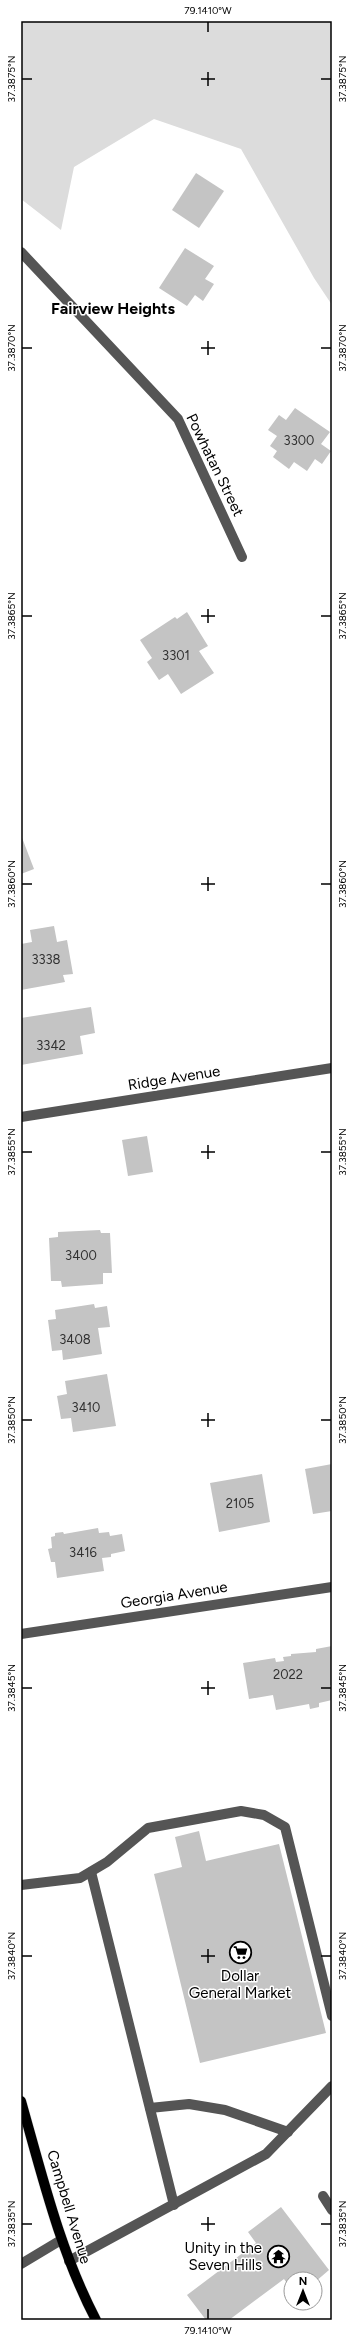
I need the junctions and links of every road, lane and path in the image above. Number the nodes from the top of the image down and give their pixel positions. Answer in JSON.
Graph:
{"nodes":[{"id":1,"x":21,"y":252,"type":"edge"},
{"id":2,"x":242,"y":557,"type":"dead end"},
{"id":3,"x":332,"y":1068,"type":"edge"},
{"id":4,"x":21,"y":1117,"type":"edge"},
{"id":5,"x":332,"y":1587,"type":"edge"},
{"id":6,"x":21,"y":1634,"type":"edge"},
{"id":7,"x":91,"y":1872,"type":"junction"},
{"id":8,"x":21,"y":1885,"type":"edge"},
{"id":9,"x":332,"y":2016,"type":"edge"},
{"id":10,"x":332,"y":2086,"type":"edge"},
{"id":11,"x":21,"y":2101,"type":"edge"},
{"id":12,"x":150,"y":2108,"type":"junction"},
{"id":13,"x":288,"y":2132,"type":"junction"},
{"id":14,"x":323,"y":2196,"type":"dead end"},
{"id":15,"x":174,"y":2204,"type":"junction"},
{"id":16,"x":332,"y":2210,"type":"edge"},
{"id":17,"x":61,"y":2240,"type":"junction"},
{"id":18,"x":69,"y":2261,"type":"junction"},
{"id":19,"x":21,"y":2264,"type":"edge"},
{"id":20,"x":96,"y":2320,"type":"edge"}],
"edges":[{"from":1,"to":2,"type":"street","name":"Powhatan Street"},
{"from":3,"to":4,"type":"street","name":"Ridge Avenue"},
{"from":5,"to":6,"type":"street","name":"Georgia Avenue"},
{"from":7,"to":8,"type":"street"},
{"from":7,"to":9,"type":"street"},
{"from":7,"to":12,"type":"street"},
{"from":10,"to":13,"type":"street"},
{"from":11,"to":17,"type":"main road","name":"Campbell Avenue"},
{"from":12,"to":13,"type":"street"},
{"from":12,"to":15,"type":"street"},
{"from":13,"to":15,"type":"street"},
{"from":14,"to":16,"type":"street"},
{"from":15,"to":18,"type":"street"},
{"from":17,"to":18,"type":"main road","name":"Campbell Avenue"},
{"from":17,"to":19,"type":"street"},
{"from":18,"to":20,"type":"main road","name":"Campbell Avenue"}]}
